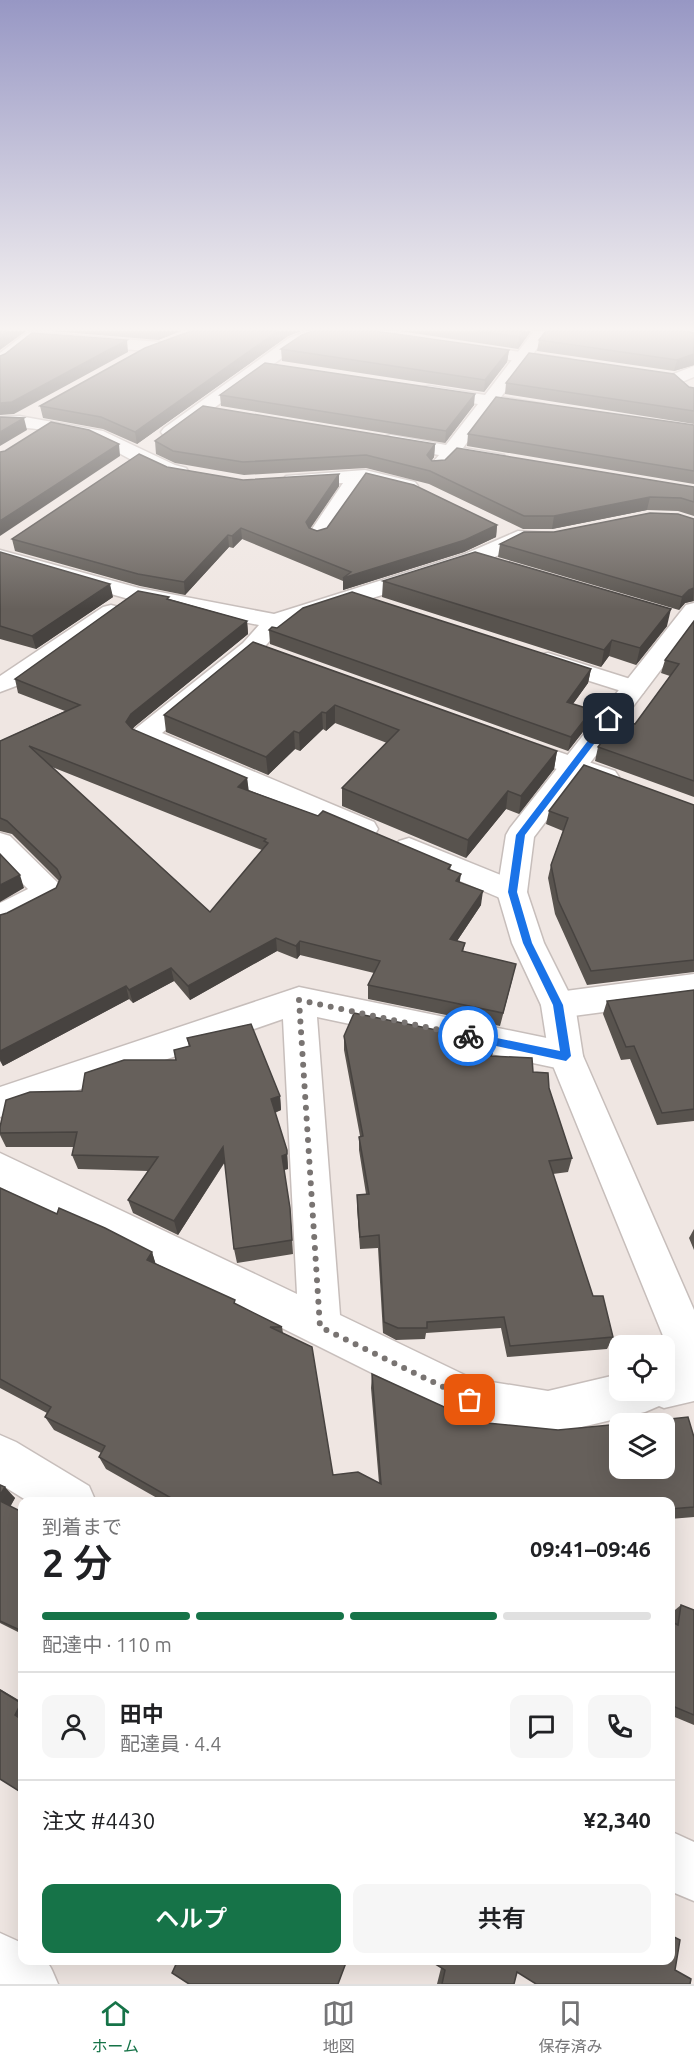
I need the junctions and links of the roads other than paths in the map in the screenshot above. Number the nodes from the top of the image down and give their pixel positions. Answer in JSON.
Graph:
{"nodes":[{"id":1,"x":22,"y":424,"type":"edge"},
{"id":2,"x":182,"y":424,"type":"edge"},
{"id":3,"x":471,"y":424,"type":"edge"},
{"id":4,"x":49,"y":427,"type":"junction"},
{"id":5,"x":371,"y":438,"type":"edge"},
{"id":6,"x":29,"y":439,"type":"edge"},
{"id":7,"x":451,"y":451,"type":"junction"},
{"id":8,"x":140,"y":455,"type":"junction"},
{"id":9,"x":520,"y":463,"type":"edge"},
{"id":10,"x":121,"y":467,"type":"edge"},
{"id":11,"x":201,"y":476,"type":"edge"},
{"id":12,"x":357,"y":476,"type":"junction"},
{"id":13,"x":278,"y":481,"type":"edge"},
{"id":14,"x":498,"y":527,"type":"edge"},
{"id":15,"x":318,"y":535,"type":"edge"},
{"id":16,"x":563,"y":535,"type":"edge"},
{"id":17,"x":518,"y":537,"type":"junction"},
{"id":18,"x":3,"y":550,"type":"edge"},
{"id":19,"x":473,"y":559,"type":"junction"},
{"id":20,"x":507,"y":569,"type":"edge"},
{"id":21,"x":136,"y":594,"type":"junction"},
{"id":22,"x":353,"y":597,"type":"junction"},
{"id":23,"x":386,"y":608,"type":"edge"},
{"id":24,"x":275,"y":621,"type":"junction"},
{"id":25,"x":682,"y":624,"type":"edge"},
{"id":26,"x":521,"y":652,"type":"edge"},
{"id":27,"x":5,"y":675,"type":"edge"},
{"id":28,"x":634,"y":688,"type":"junction"},
{"id":29,"x":494,"y":737,"type":"edge"},
{"id":30,"x":572,"y":766,"type":"junction"},
{"id":31,"x":627,"y":785,"type":"edge"},
{"id":32,"x":0,"y":843,"type":"edge"},
{"id":33,"x":512,"y":892,"type":"junction"},
{"id":34,"x":0,"y":917,"type":"edge"},
{"id":35,"x":694,"y":987,"type":"edge"},
{"id":36,"x":299,"y":1000,"type":"junction"},
{"id":37,"x":558,"y":1005,"type":"junction"},
{"id":38,"x":566,"y":1056,"type":"junction"},
{"id":39,"x":0,"y":1102,"type":"edge"},
{"id":40,"x":0,"y":1168,"type":"edge"},
{"id":41,"x":320,"y":1327,"type":"junction"},
{"id":42,"x":691,"y":1344,"type":"edge"},
{"id":43,"x":694,"y":1379,"type":"edge"},
{"id":44,"x":675,"y":1383,"type":"edge"},
{"id":45,"x":609,"y":1399,"type":"edge"},
{"id":46,"x":0,"y":1458,"type":"edge"},
{"id":47,"x":65,"y":1497,"type":"edge"},
{"id":48,"x":675,"y":1861,"type":"edge"},
{"id":49,"x":694,"y":1873,"type":"edge"},
{"id":50,"x":0,"y":1962,"type":"edge"},
{"id":51,"x":28,"y":1984,"type":"edge"}],
"edges":[{"from":1,"to":4,"type":"street"},
{"from":2,"to":8,"type":"street"},
{"from":3,"to":7,"type":"street"},
{"from":4,"to":6,"type":"street"},
{"from":4,"to":8,"type":"street"},
{"from":5,"to":7,"type":"street"},
{"from":7,"to":9,"type":"street"},
{"from":7,"to":12,"type":"street"},
{"from":8,"to":10,"type":"street"},
{"from":8,"to":11,"type":"street"},
{"from":12,"to":13,"type":"street"},
{"from":12,"to":15,"type":"street"},
{"from":14,"to":17,"type":"street"},
{"from":16,"to":17,"type":"street"},
{"from":17,"to":19,"type":"street"},
{"from":18,"to":21,"type":"street"},
{"from":19,"to":20,"type":"street"},
{"from":19,"to":22,"type":"street"},
{"from":21,"to":24,"type":"street"},
{"from":21,"to":27,"type":"street"},
{"from":22,"to":23,"type":"street"},
{"from":22,"to":24,"type":"street"},
{"from":24,"to":33,"type":"street"},
{"from":25,"to":28,"type":"street"},
{"from":26,"to":28,"type":"street"},
{"from":28,"to":30,"type":"street"},
{"from":29,"to":30,"type":"street"},
{"from":30,"to":31,"type":"street"},
{"from":30,"to":33,"type":"street"},
{"from":32,"to":34,"type":"street"},
{"from":33,"to":37,"type":"street"},
{"from":35,"to":37,"type":"street"},
{"from":36,"to":38,"type":"street"},
{"from":36,"to":39,"type":"street"},
{"from":36,"to":41,"type":"street"},
{"from":37,"to":38,"type":"street"},
{"from":38,"to":42,"type":"street"},
{"from":40,"to":41,"type":"street"},
{"from":41,"to":45,"type":"street"},
{"from":43,"to":44,"type":"street"},
{"from":46,"to":47,"type":"street"},
{"from":48,"to":49,"type":"street"},
{"from":50,"to":51,"type":"street"}]}
